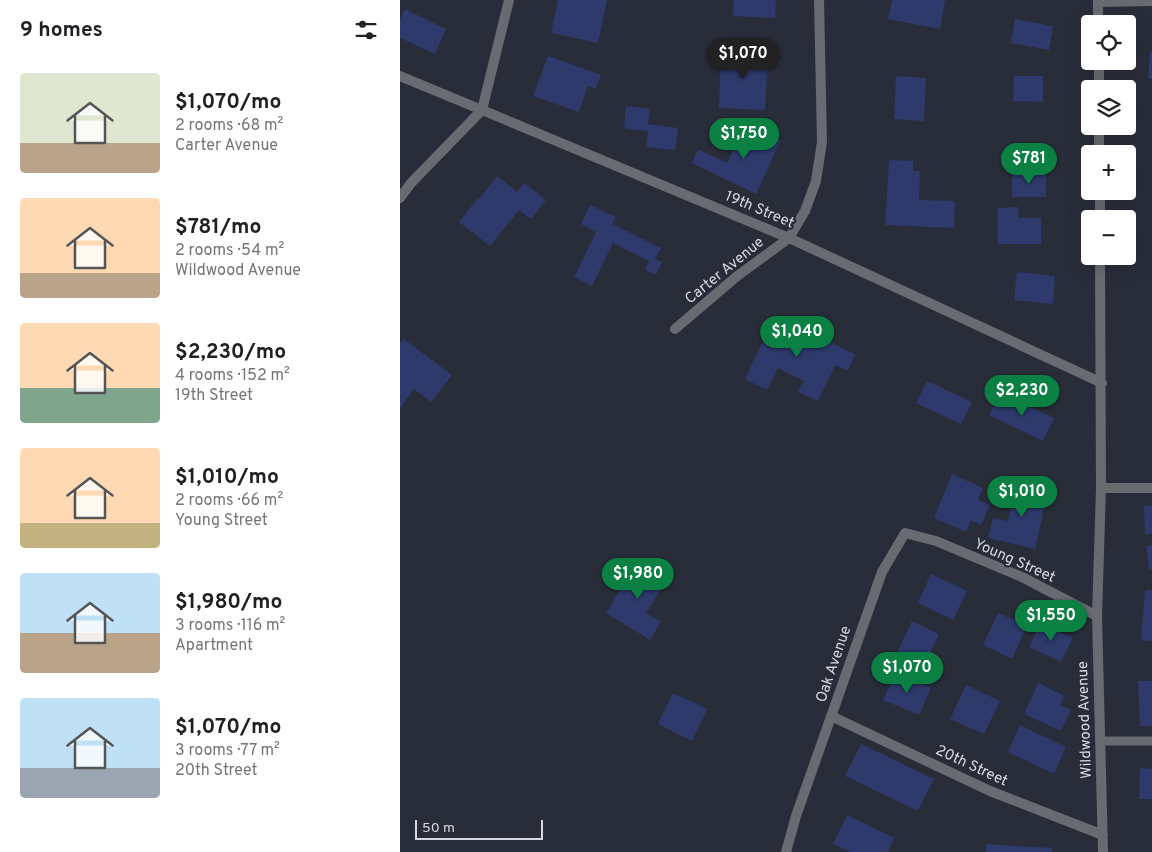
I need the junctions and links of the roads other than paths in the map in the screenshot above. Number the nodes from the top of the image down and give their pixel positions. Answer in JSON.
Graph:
{"nodes":[{"id":1,"x":509,"y":0,"type":"edge"},
{"id":2,"x":819,"y":0,"type":"edge"},
{"id":3,"x":1098,"y":1,"type":"edge"},
{"id":4,"x":1152,"y":2,"type":"edge"},
{"id":5,"x":1098,"y":15,"type":"edge"},
{"id":6,"x":400,"y":76,"type":"edge"},
{"id":7,"x":482,"y":110,"type":"junction"},
{"id":8,"x":400,"y":198,"type":"edge"},
{"id":9,"x":789,"y":238,"type":"junction"},
{"id":10,"x":1100,"y":265,"type":"edge"},
{"id":11,"x":675,"y":329,"type":"dead end"},
{"id":12,"x":1102,"y":383,"type":"junction"},
{"id":13,"x":1101,"y":488,"type":"junction"},
{"id":14,"x":1152,"y":488,"type":"edge"},
{"id":15,"x":947,"y":546,"type":"joint"},
{"id":16,"x":1096,"y":616,"type":"junction"},
{"id":17,"x":831,"y":716,"type":"junction"},
{"id":18,"x":1100,"y":741,"type":"junction"},
{"id":19,"x":1152,"y":741,"type":"edge"},
{"id":20,"x":1103,"y":835,"type":"junction"},
{"id":21,"x":786,"y":852,"type":"edge"},
{"id":22,"x":1103,"y":852,"type":"edge"}],
"edges":[{"from":1,"to":7,"type":"street"},
{"from":2,"to":9,"type":"street","name":"Carter Avenue"},
{"from":3,"to":4,"type":"street"},
{"from":3,"to":5,"type":"street"},
{"from":6,"to":7,"type":"street","name":"19th Street"},
{"from":7,"to":8,"type":"street"},
{"from":7,"to":9,"type":"street","name":"19th Street"},
{"from":9,"to":11,"type":"street","name":"Carter Avenue"},
{"from":9,"to":12,"type":"street","name":"19th Street"},
{"from":10,"to":12,"type":"street","name":"Wildwood Avenue"},
{"from":12,"to":13,"type":"street","name":"Wildwood Avenue"},
{"from":13,"to":14,"type":"street"},
{"from":13,"to":16,"type":"street","name":"Wildwood Avenue"},
{"from":15,"to":16,"type":"street","name":"Young Street"},
{"from":15,"to":17,"type":"street","name":"Oak Avenue"},
{"from":16,"to":18,"type":"street","name":"Wildwood Avenue"},
{"from":17,"to":20,"type":"street","name":"20th Street"},
{"from":17,"to":21,"type":"street","name":"Oak Avenue"},
{"from":18,"to":19,"type":"lane"},
{"from":18,"to":20,"type":"street","name":"Wildwood Avenue"},
{"from":20,"to":22,"type":"street","name":"Wildwood Avenue"}]}
